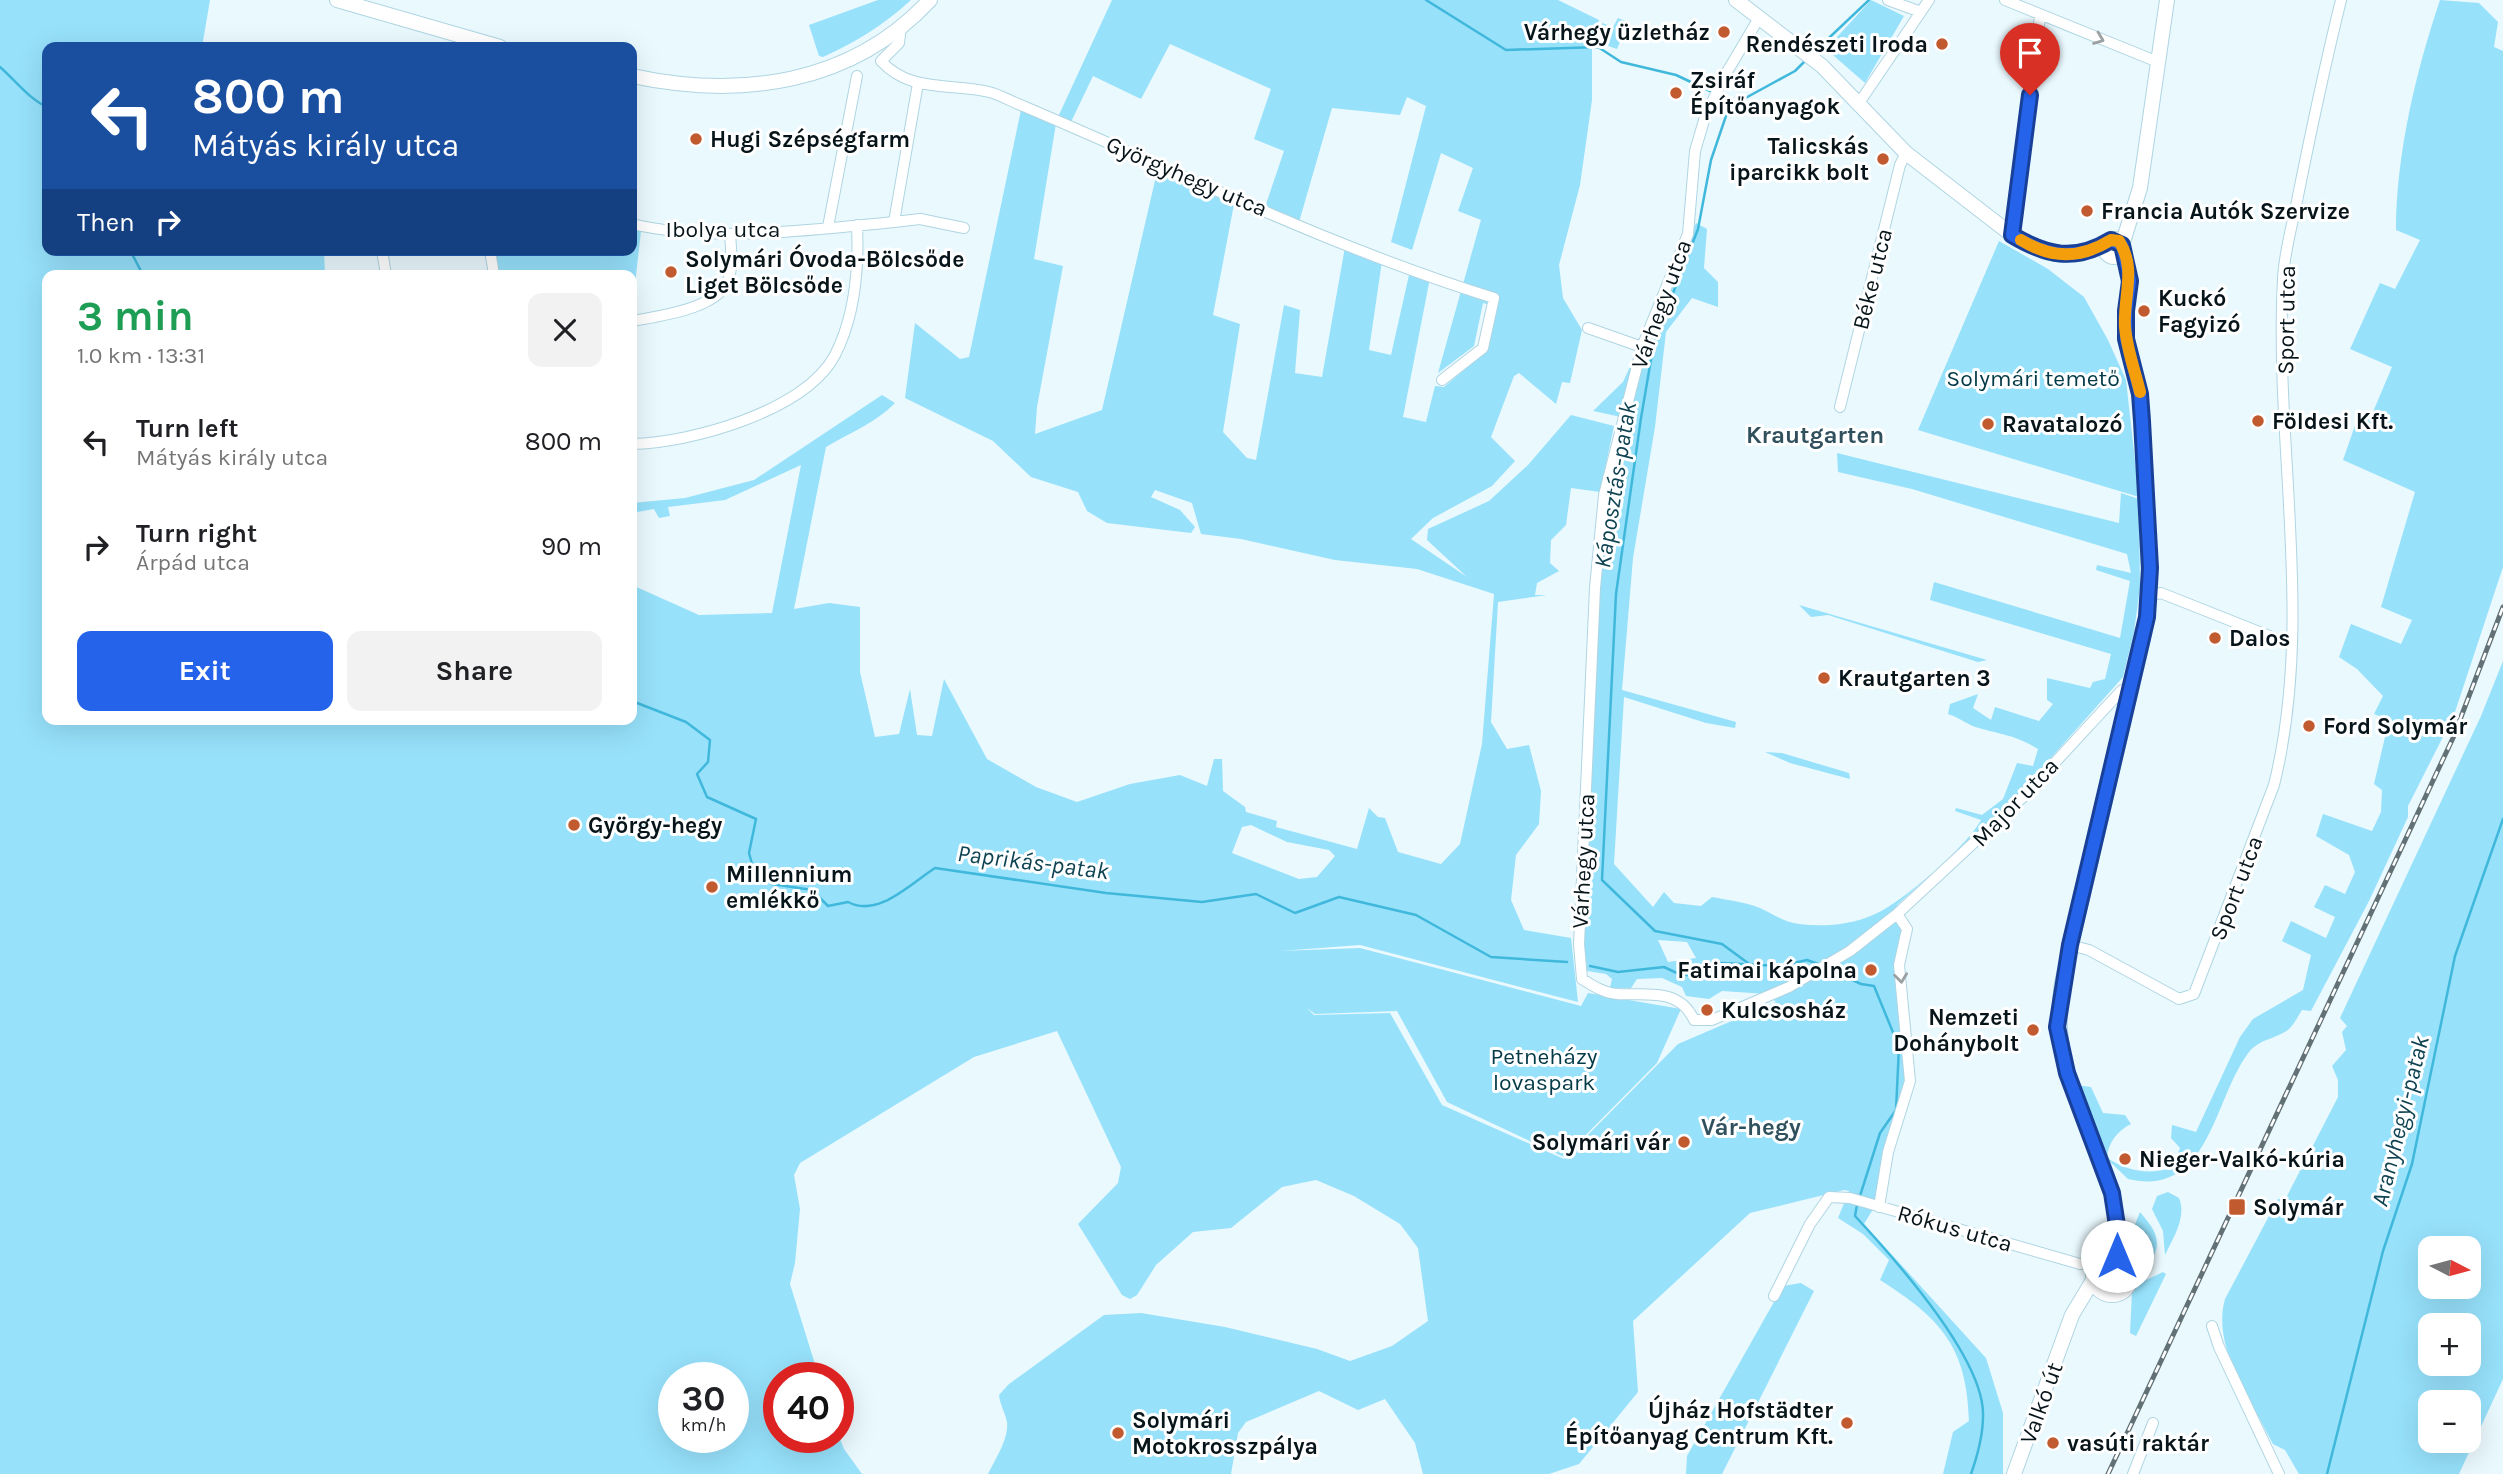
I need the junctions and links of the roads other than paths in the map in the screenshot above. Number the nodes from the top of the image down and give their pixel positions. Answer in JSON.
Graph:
{"nodes":[{"id":1,"x":337,"y":0,"type":"edge"},
{"id":2,"x":930,"y":0,"type":"edge"},
{"id":3,"x":1737,"y":0,"type":"edge"},
{"id":4,"x":1888,"y":0,"type":"edge"},
{"id":5,"x":1929,"y":0,"type":"edge"},
{"id":6,"x":2005,"y":0,"type":"edge"},
{"id":7,"x":2167,"y":0,"type":"edge"},
{"id":8,"x":2341,"y":0,"type":"edge"},
{"id":9,"x":359,"y":4,"type":"edge"},
{"id":10,"x":1921,"y":12,"type":"junction"},
{"id":11,"x":2040,"y":16,"type":"junction"},
{"id":12,"x":1759,"y":18,"type":"junction"},
{"id":13,"x":901,"y":26,"type":"junction"},
{"id":14,"x":484,"y":42,"type":"edge"},
{"id":15,"x":2158,"y":62,"type":"junction"},
{"id":16,"x":857,"y":76,"type":"dead end"},
{"id":17,"x":637,"y":77,"type":"edge"},
{"id":18,"x":918,"y":83,"type":"junction"},
{"id":19,"x":1859,"y":103,"type":"junction"},
{"id":20,"x":1906,"y":153,"type":"junction"},
{"id":21,"x":894,"y":222,"type":"junction"},
{"id":22,"x":637,"y":225,"type":"edge"},
{"id":23,"x":857,"y":225,"type":"junction"},
{"id":24,"x":828,"y":227,"type":"junction"},
{"id":25,"x":964,"y":228,"type":"dead end"},
{"id":26,"x":730,"y":234,"type":"junction"},
{"id":27,"x":2012,"y":235,"type":"junction"},
{"id":28,"x":2113,"y":248,"type":"junction"},
{"id":29,"x":637,"y":320,"type":"edge"},
{"id":30,"x":1588,"y":328,"type":"dead end"},
{"id":31,"x":1642,"y":347,"type":"junction"},
{"id":32,"x":1442,"y":380,"type":"dead end"},
{"id":33,"x":1840,"y":407,"type":"dead end"},
{"id":34,"x":637,"y":444,"type":"edge"},
{"id":35,"x":2150,"y":595,"type":"junction"},
{"id":36,"x":2291,"y":645,"type":"junction"},
{"id":37,"x":2131,"y":690,"type":"junction"},
{"id":38,"x":1897,"y":914,"type":"junction"},
{"id":39,"x":2070,"y":945,"type":"junction"},
{"id":40,"x":1694,"y":1020,"type":"joint"},
{"id":41,"x":1879,"y":1207,"type":"junction"},
{"id":42,"x":2115,"y":1213,"type":"junction"},
{"id":43,"x":2122,"y":1258,"type":"junction"},
{"id":44,"x":2102,"y":1259,"type":"junction"},
{"id":45,"x":2080,"y":1264,"type":"junction"},
{"id":46,"x":2093,"y":1278,"type":"junction"},
{"id":47,"x":2106,"y":1294,"type":"junction"},
{"id":48,"x":1774,"y":1296,"type":"dead end"},
{"id":49,"x":2212,"y":1325,"type":"dead end"},
{"id":50,"x":2066,"y":1331,"type":"junction"},
{"id":51,"x":2154,"y":1423,"type":"dead end"},
{"id":52,"x":2014,"y":1474,"type":"edge"},
{"id":53,"x":2133,"y":1474,"type":"edge"},
{"id":54,"x":2279,"y":1474,"type":"edge"}],
"edges":[{"from":1,"to":9,"type":"street"},
{"from":2,"to":13,"type":"street"},
{"from":3,"to":12,"type":"street"},
{"from":4,"to":10,"type":"street"},
{"from":5,"to":10,"type":"street"},
{"from":6,"to":11,"type":"street"},
{"from":7,"to":15,"type":"street"},
{"from":8,"to":36,"type":"street","name":"Sport utca"},
{"from":9,"to":14,"type":"street"},
{"from":10,"to":19,"type":"street"},
{"from":11,"to":15,"type":"street","one_way":true},
{"from":11,"to":27,"type":"street"},
{"from":12,"to":19,"type":"street"},
{"from":12,"to":31,"type":"street","name":"Várhegy utca"},
{"from":13,"to":17,"type":"street"},
{"from":13,"to":18,"type":"street","name":"Györgyhegy utca"},
{"from":15,"to":28,"type":"street"},
{"from":16,"to":24,"type":"street"},
{"from":18,"to":21,"type":"street"},
{"from":18,"to":32,"type":"street","name":"Györgyhegy utca"},
{"from":19,"to":20,"type":"street"},
{"from":20,"to":27,"type":"street"},
{"from":20,"to":33,"type":"street","name":"Béke utca"},
{"from":21,"to":23,"type":"street","name":"Ibolya utca"},
{"from":21,"to":25,"type":"street"},
{"from":22,"to":26,"type":"street","name":"Ibolya utca"},
{"from":23,"to":24,"type":"street","name":"Ibolya utca"},
{"from":23,"to":34,"type":"street"},
{"from":24,"to":26,"type":"street","name":"Ibolya utca"},
{"from":26,"to":29,"type":"street"},
{"from":27,"to":28,"type":"street"},
{"from":28,"to":35,"type":"street"},
{"from":30,"to":31,"type":"street"},
{"from":31,"to":40,"type":"street","name":"Várhegy utca"},
{"from":35,"to":36,"type":"street"},
{"from":35,"to":37,"type":"street"},
{"from":36,"to":39,"type":"street","name":"Sport utca"},
{"from":37,"to":38,"type":"street","name":"Major utca"},
{"from":37,"to":39,"type":"street"},
{"from":38,"to":40,"type":"street","name":"Major utca"},
{"from":38,"to":41,"type":"street","one_way":true},
{"from":39,"to":42,"type":"street"},
{"from":41,"to":45,"type":"street","name":"Rókus utca"},
{"from":41,"to":48,"type":"street","name":"Rókus utca"},
{"from":42,"to":43,"type":"street"},
{"from":42,"to":44,"type":"street"},
{"from":43,"to":44,"type":"street"},
{"from":43,"to":47,"type":"street"},
{"from":44,"to":45,"type":"street","name":"Rókus utca"},
{"from":44,"to":46,"type":"street"},
{"from":45,"to":46,"type":"street","name":"Rókus utca"},
{"from":46,"to":47,"type":"street"},
{"from":46,"to":50,"type":"street","name":"Valkó út"},
{"from":47,"to":50,"type":"street"},
{"from":49,"to":54,"type":"street"},
{"from":50,"to":52,"type":"street","name":"Valkó út"},
{"from":51,"to":53,"type":"street"}]}
